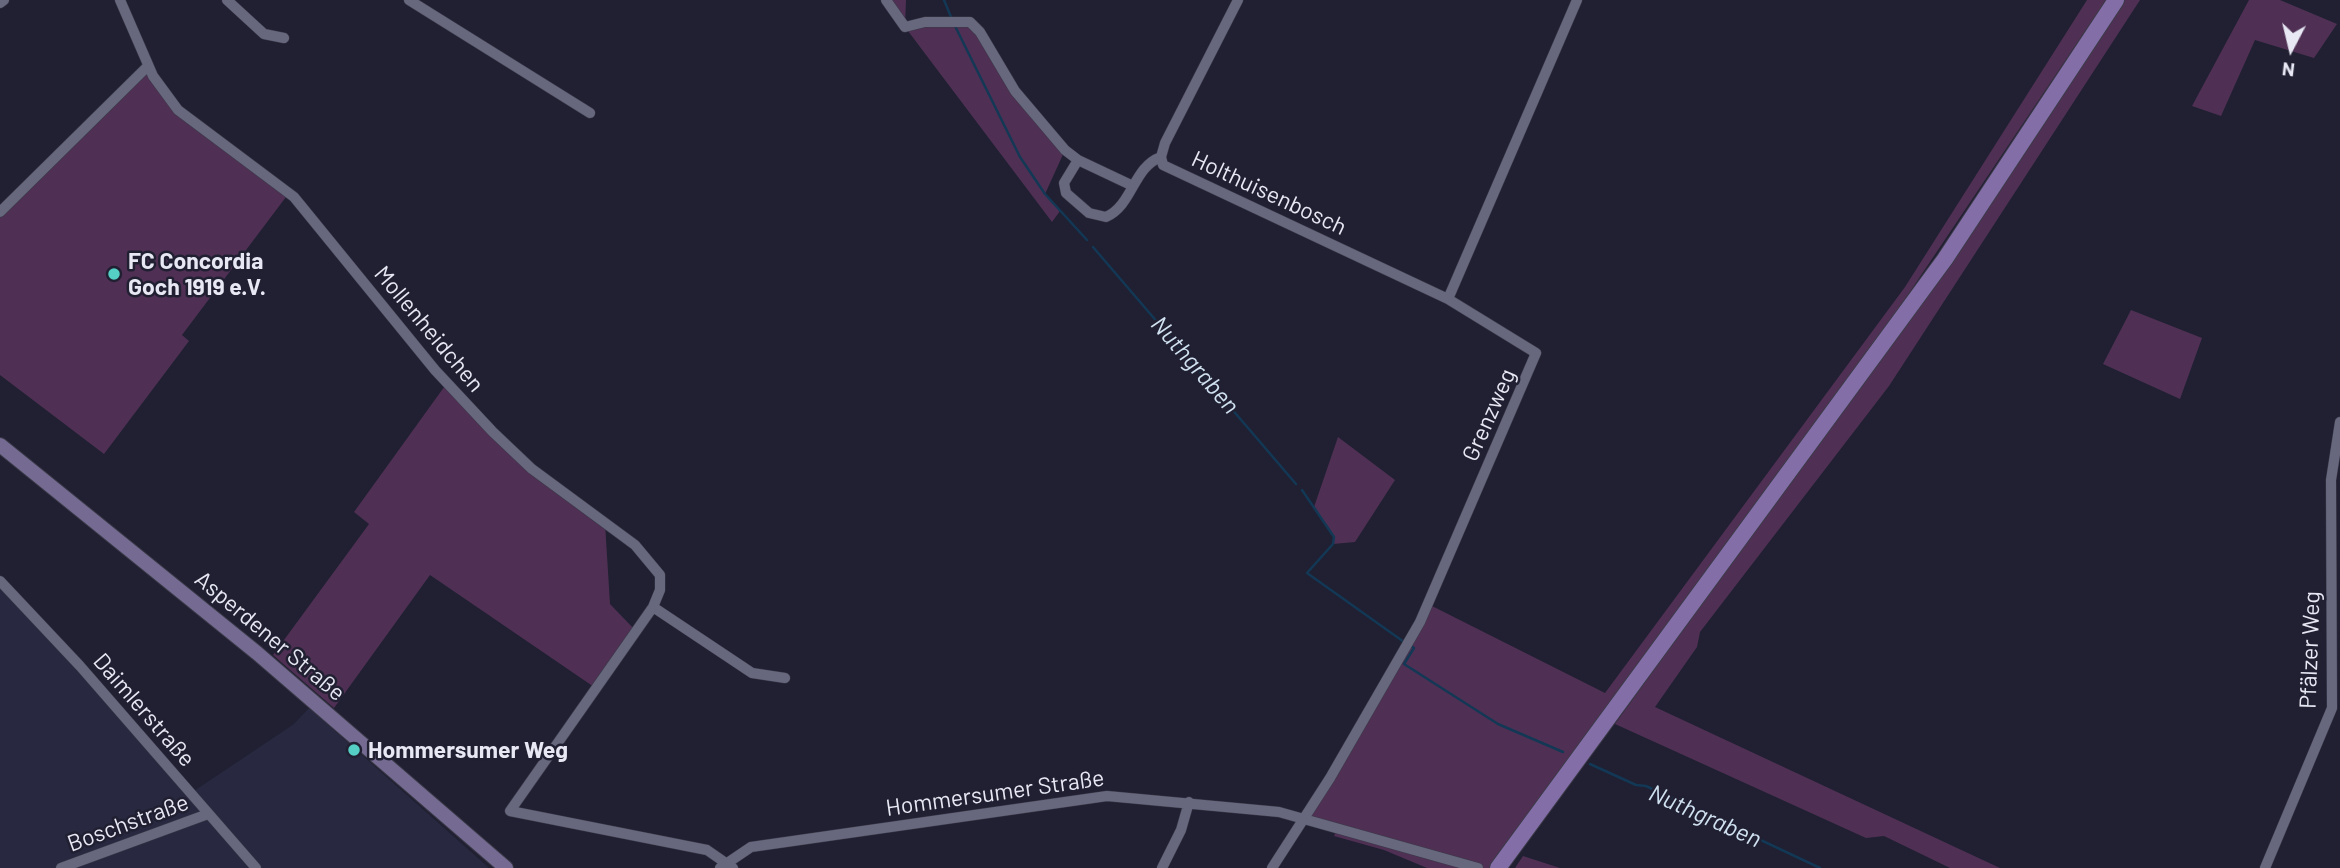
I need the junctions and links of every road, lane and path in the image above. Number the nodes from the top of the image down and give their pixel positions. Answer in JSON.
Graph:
{"nodes":[{"id":1,"x":120,"y":0,"type":"edge"},
{"id":2,"x":227,"y":0,"type":"edge"},
{"id":3,"x":410,"y":0,"type":"edge"},
{"id":4,"x":886,"y":0,"type":"edge"},
{"id":5,"x":1238,"y":0,"type":"edge"},
{"id":6,"x":1577,"y":0,"type":"edge"},
{"id":7,"x":2116,"y":0,"type":"edge"},
{"id":8,"x":284,"y":38,"type":"dead end"},
{"id":9,"x":151,"y":71,"type":"junction"},
{"id":10,"x":590,"y":113,"type":"dead end"},
{"id":11,"x":1161,"y":157,"type":"junction"},
{"id":12,"x":1078,"y":160,"type":"junction"},
{"id":13,"x":1133,"y":186,"type":"junction"},
{"id":14,"x":0,"y":212,"type":"edge"},
{"id":15,"x":1448,"y":299,"type":"junction"},
{"id":16,"x":2340,"y":422,"type":"edge"},
{"id":17,"x":0,"y":445,"type":"edge"},
{"id":18,"x":0,"y":581,"type":"edge"},
{"id":19,"x":653,"y":607,"type":"junction"},
{"id":20,"x":785,"y":678,"type":"dead end"},
{"id":21,"x":1189,"y":802,"type":"junction"},
{"id":22,"x":510,"y":811,"type":"joint"},
{"id":23,"x":208,"y":814,"type":"junction"},
{"id":24,"x":1303,"y":817,"type":"junction"},
{"id":25,"x":726,"y":866,"type":"edge"},
{"id":26,"x":61,"y":868,"type":"edge"},
{"id":27,"x":256,"y":868,"type":"edge"},
{"id":28,"x":506,"y":868,"type":"edge"},
{"id":29,"x":1162,"y":868,"type":"edge"},
{"id":30,"x":1272,"y":868,"type":"edge"},
{"id":31,"x":1478,"y":868,"type":"edge"},
{"id":32,"x":1498,"y":868,"type":"edge"},
{"id":33,"x":2265,"y":868,"type":"edge"}],
"edges":[{"from":1,"to":9,"type":"street"},
{"from":2,"to":8,"type":"street"},
{"from":3,"to":10,"type":"street"},
{"from":4,"to":12,"type":"street"},
{"from":5,"to":11,"type":"street","name":"Holthuisenbosch"},
{"from":6,"to":15,"type":"street"},
{"from":7,"to":32,"type":"main road"},
{"from":9,"to":14,"type":"street"},
{"from":9,"to":19,"type":"street","name":"Mollenheidchen"},
{"from":11,"to":13,"type":"street"},
{"from":11,"to":15,"type":"street","name":"Holthuisenbosch"},
{"from":12,"to":13,"type":"street"},
{"from":12,"to":13,"type":"street"},
{"from":15,"to":24,"type":"street","name":"Grenzweg"},
{"from":16,"to":33,"type":"street","name":"Pfälzer Weg"},
{"from":17,"to":28,"type":"main road","name":"Asperdener Straße"},
{"from":18,"to":23,"type":"street","name":"Daimlerstraße"},
{"from":19,"to":20,"type":"street"},
{"from":19,"to":22,"type":"street","name":"Mollenheidchen"},
{"from":21,"to":24,"type":"street","name":"Hommersumer Straße"},
{"from":21,"to":25,"type":"street","name":"Hommersumer Straße"},
{"from":21,"to":29,"type":"street"},
{"from":22,"to":25,"type":"street","name":"Hommersumer Straße"},
{"from":23,"to":26,"type":"street","name":"Boschstraße"},
{"from":23,"to":27,"type":"street","name":"Daimlerstraße"},
{"from":24,"to":30,"type":"street","name":"Grenzweg"},
{"from":24,"to":31,"type":"street","name":"Hommersumer Straße"}]}
